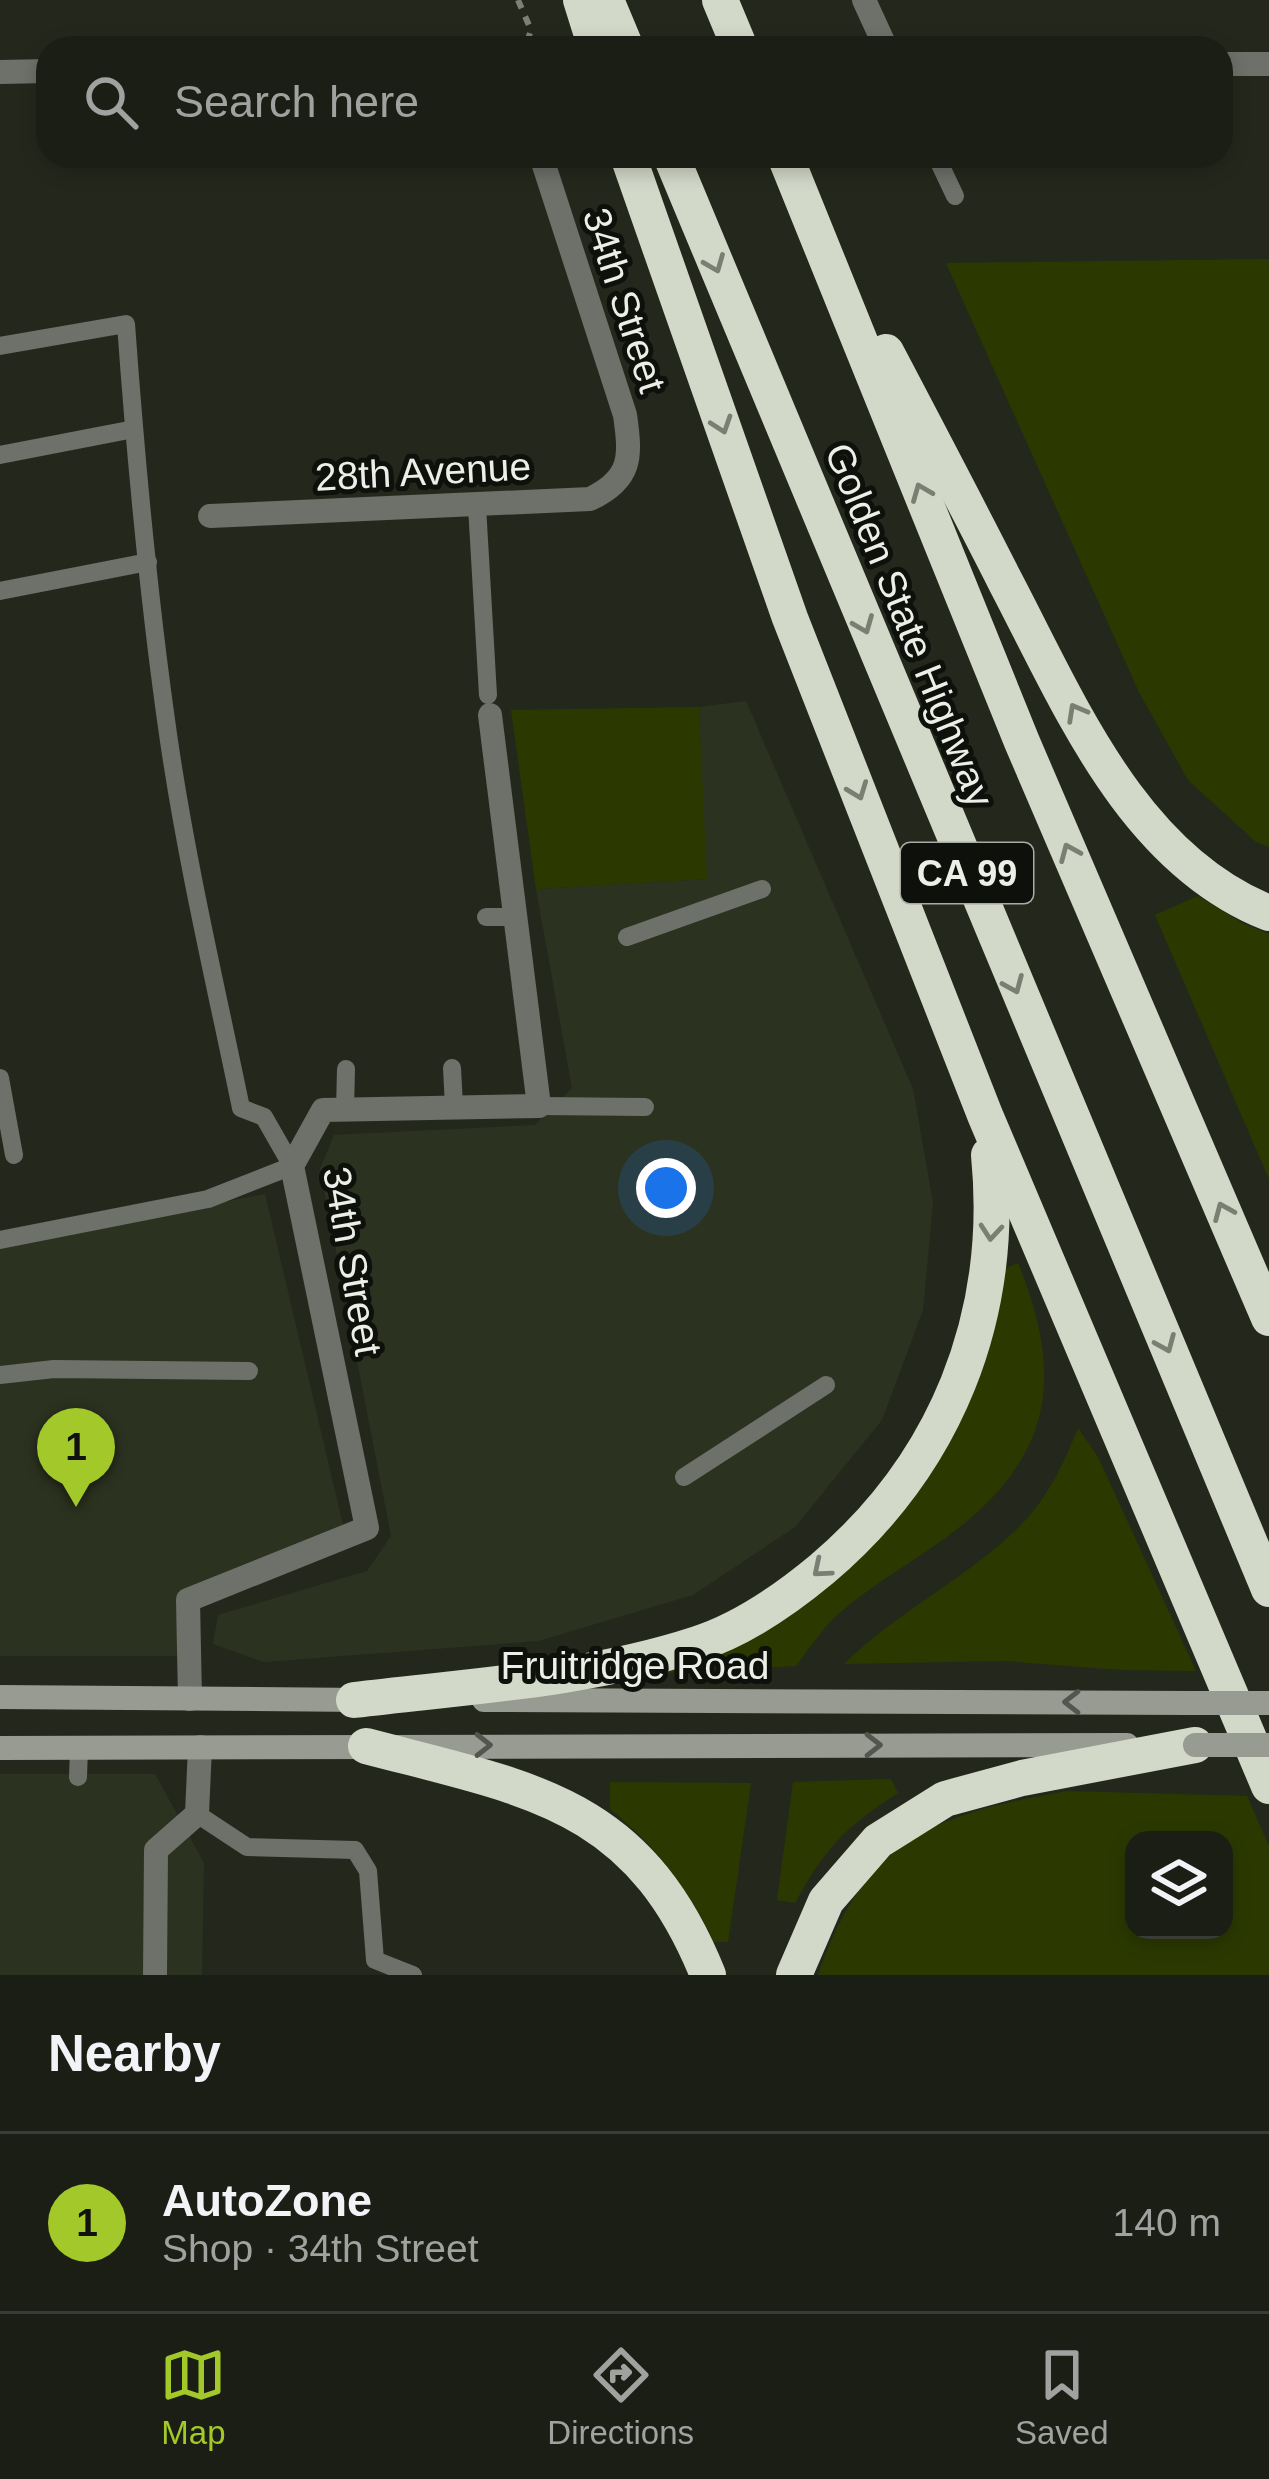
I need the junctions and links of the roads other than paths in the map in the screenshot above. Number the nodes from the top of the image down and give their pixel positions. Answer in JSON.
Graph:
{"nodes":[{"id":1,"x":581,"y":0,"type":"edge"},
{"id":2,"x":606,"y":0,"type":"edge"},
{"id":3,"x":719,"y":0,"type":"edge"},
{"id":4,"x":864,"y":0,"type":"edge"},
{"id":5,"x":592,"y":36,"type":"edge"},
{"id":6,"x":621,"y":36,"type":"edge"},
{"id":7,"x":735,"y":36,"type":"edge"},
{"id":8,"x":880,"y":36,"type":"edge"},
{"id":9,"x":1233,"y":64,"type":"edge"},
{"id":10,"x":1269,"y":64,"type":"edge"},
{"id":11,"x":36,"y":71,"type":"edge"},
{"id":12,"x":0,"y":72,"type":"edge"},
{"id":13,"x":545,"y":168,"type":"edge"},
{"id":14,"x":632,"y":168,"type":"edge"},
{"id":15,"x":676,"y":168,"type":"edge"},
{"id":16,"x":790,"y":168,"type":"edge"},
{"id":17,"x":791,"y":168,"type":"edge"},
{"id":18,"x":942,"y":168,"type":"edge"},
{"id":19,"x":955,"y":196,"type":"dead end"},
{"id":20,"x":0,"y":346,"type":"edge"},
{"id":21,"x":134,"y":429,"type":"junction"},
{"id":22,"x":0,"y":455,"type":"edge"},
{"id":23,"x":627,"y":468,"type":"joint"},
{"id":24,"x":477,"y":506,"type":"junction"},
{"id":25,"x":210,"y":516,"type":"dead end"},
{"id":26,"x":148,"y":562,"type":"junction"},
{"id":27,"x":0,"y":591,"type":"edge"},
{"id":28,"x":489,"y":705,"type":"joint"},
{"id":29,"x":762,"y":889,"type":"dead end"},
{"id":30,"x":1269,"y":913,"type":"edge"},
{"id":31,"x":486,"y":917,"type":"dead end"},
{"id":32,"x":518,"y":917,"type":"junction"},
{"id":33,"x":627,"y":937,"type":"dead end"},
{"id":34,"x":452,"y":1068,"type":"dead end"},
{"id":35,"x":346,"y":1069,"type":"dead end"},
{"id":36,"x":0,"y":1078,"type":"edge"},
{"id":37,"x":539,"y":1106,"type":"junction"},
{"id":38,"x":454,"y":1107,"type":"junction"},
{"id":39,"x":645,"y":1107,"type":"dead end"},
{"id":40,"x":345,"y":1110,"type":"junction"},
{"id":41,"x":985,"y":1115,"type":"junction"},
{"id":42,"x":14,"y":1155,"type":"dead end"},
{"id":43,"x":292,"y":1166,"type":"junction"},
{"id":44,"x":0,"y":1240,"type":"edge"},
{"id":45,"x":1269,"y":1318,"type":"edge"},
{"id":46,"x":249,"y":1371,"type":"dead end"},
{"id":47,"x":0,"y":1375,"type":"edge"},
{"id":48,"x":826,"y":1384,"type":"dead end"},
{"id":49,"x":684,"y":1477,"type":"dead end"},
{"id":50,"x":1269,"y":1589,"type":"edge"},
{"id":51,"x":1,"y":1692,"type":"edge"},
{"id":52,"x":190,"y":1699,"type":"junction"},
{"id":53,"x":354,"y":1700,"type":"junction"},
{"id":54,"x":1269,"y":1703,"type":"edge"},
{"id":55,"x":1195,"y":1745,"type":"junction"},
{"id":56,"x":1269,"y":1745,"type":"edge"},
{"id":57,"x":366,"y":1746,"type":"junction"},
{"id":58,"x":200,"y":1747,"type":"junction"},
{"id":59,"x":0,"y":1748,"type":"edge"},
{"id":60,"x":79,"y":1748,"type":"junction"},
{"id":61,"x":78,"y":1777,"type":"dead end"},
{"id":62,"x":1269,"y":1786,"type":"edge"},
{"id":63,"x":197,"y":1814,"type":"junction"},
{"id":64,"x":155,"y":1975,"type":"edge"},
{"id":65,"x":413,"y":1975,"type":"edge"},
{"id":66,"x":708,"y":1975,"type":"edge"},
{"id":67,"x":794,"y":1975,"type":"edge"}],
"edges":[{"from":1,"to":5,"type":"highway"},
{"from":2,"to":6,"type":"highway"},
{"from":3,"to":7,"type":"highway"},
{"from":4,"to":8,"type":"street"},
{"from":9,"to":10,"type":"street"},
{"from":11,"to":12,"type":"street"},
{"from":13,"to":23,"type":"street","name":"34th Street"},
{"from":14,"to":41,"type":"highway","one_way":true},
{"from":15,"to":50,"type":"highway","name":"Golden State Highway","number":"CA 99","one_way":true},
{"from":45,"to":16,"type":"highway","name":"Golden State Highway","number":"CA 99","one_way":true},
{"from":30,"to":17,"type":"highway","one_way":true},
{"from":18,"to":19,"type":"lane"},
{"from":20,"to":21,"type":"lane"},
{"from":21,"to":22,"type":"lane"},
{"from":21,"to":26,"type":"lane"},
{"from":23,"to":24,"type":"street","name":"28th Avenue"},
{"from":24,"to":25,"type":"street","name":"28th Avenue"},
{"from":24,"to":28,"type":"lane"},
{"from":26,"to":27,"type":"lane"},
{"from":26,"to":43,"type":"lane"},
{"from":28,"to":32,"type":"street"},
{"from":29,"to":33,"type":"lane"},
{"from":31,"to":32,"type":"lane"},
{"from":32,"to":37,"type":"street"},
{"from":34,"to":38,"type":"lane"},
{"from":35,"to":40,"type":"lane"},
{"from":36,"to":42,"type":"lane"},
{"from":37,"to":38,"type":"street","name":"34th Street"},
{"from":37,"to":39,"type":"lane"},
{"from":38,"to":40,"type":"street","name":"34th Street"},
{"from":40,"to":43,"type":"street","name":"34th Street"},
{"from":41,"to":53,"type":"highway","one_way":true},
{"from":41,"to":62,"type":"highway"},
{"from":43,"to":44,"type":"lane"},
{"from":43,"to":52,"type":"street","name":"34th Street"},
{"from":46,"to":47,"type":"lane"},
{"from":48,"to":49,"type":"lane"},
{"from":51,"to":52,"type":"main road","name":"Fruitridge Road"},
{"from":52,"to":53,"type":"main road","name":"Fruitridge Road"},
{"from":54,"to":53,"type":"main road","name":"Fruitridge Road","one_way":true,"bridge":true},
{"from":55,"to":56,"type":"main road","name":"Fruitridge Road","bridge":true},
{"from":57,"to":55,"type":"main road","name":"Fruitridge Road","one_way":true},
{"from":55,"to":67,"type":"highway"},
{"from":57,"to":58,"type":"main road","name":"Fruitridge Road"},
{"from":57,"to":66,"type":"highway"},
{"from":58,"to":60,"type":"main road","name":"Fruitridge Road"},
{"from":58,"to":63,"type":"street"},
{"from":59,"to":60,"type":"main road","name":"Fruitridge Road"},
{"from":60,"to":61,"type":"lane"},
{"from":63,"to":64,"type":"street"},
{"from":63,"to":65,"type":"lane"}]}
